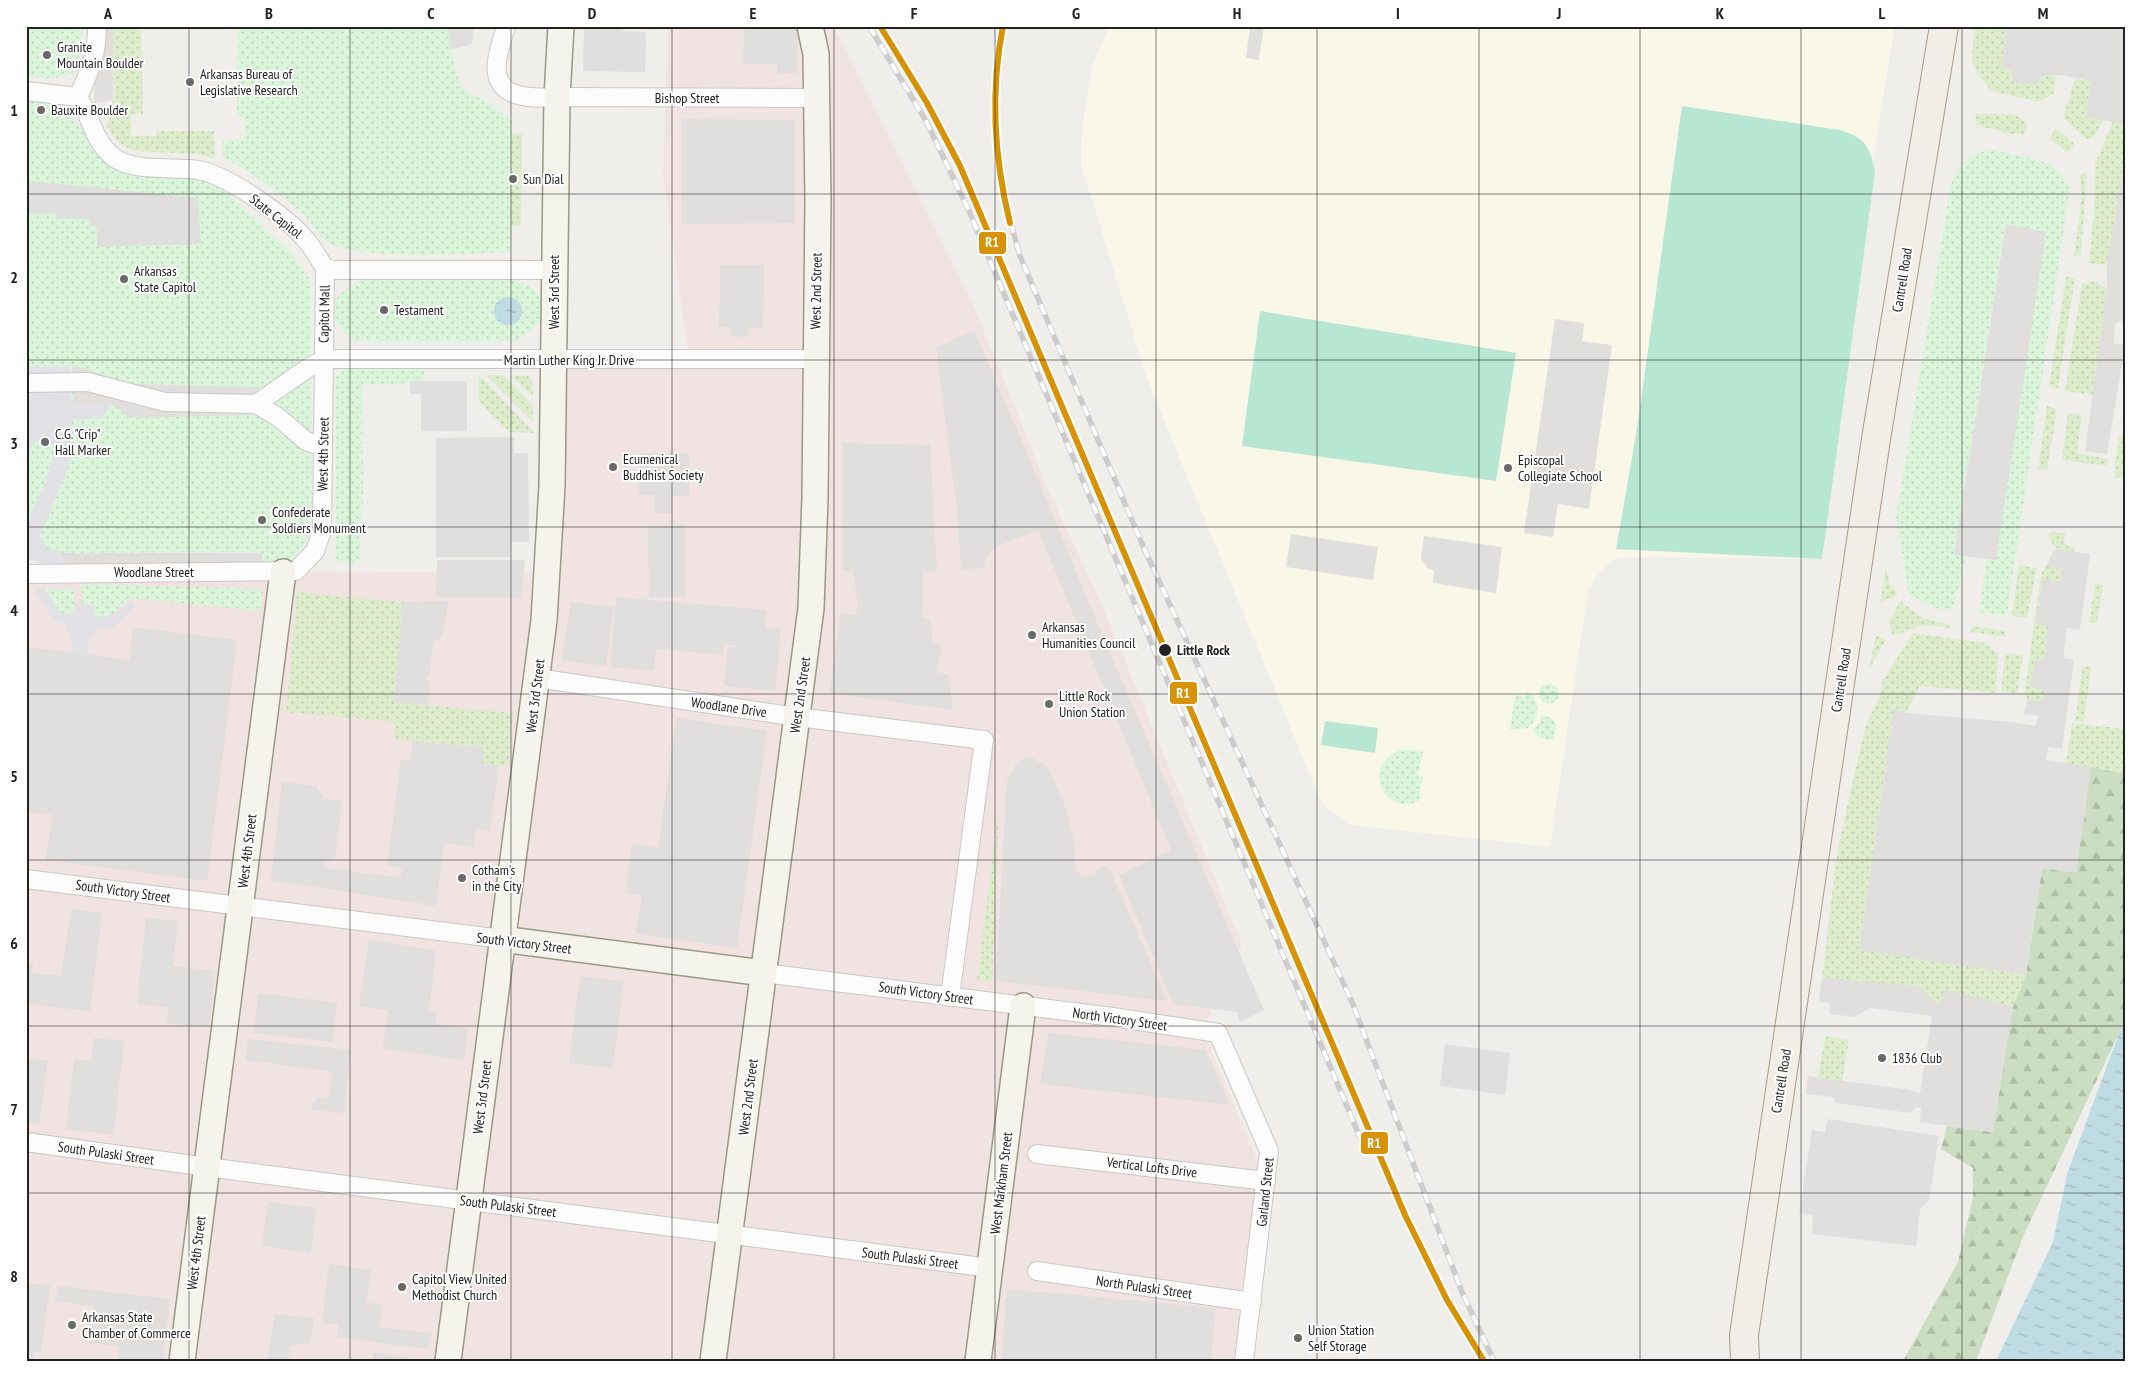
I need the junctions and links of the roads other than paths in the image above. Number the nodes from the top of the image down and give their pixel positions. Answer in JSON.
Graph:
{"nodes":[{"id":1,"x":97,"y":26,"type":"edge"},
{"id":2,"x":506,"y":26,"type":"edge"},
{"id":3,"x":561,"y":26,"type":"edge"},
{"id":4,"x":810,"y":26,"type":"edge"},
{"id":5,"x":1944,"y":26,"type":"edge"},
{"id":6,"x":26,"y":91,"type":"edge"},
{"id":7,"x":78,"y":97,"type":"junction"},
{"id":8,"x":557,"y":97,"type":"junction"},
{"id":9,"x":817,"y":98,"type":"junction"},
{"id":10,"x":325,"y":268,"type":"junction"},
{"id":11,"x":554,"y":270,"type":"junction"},
{"id":12,"x":816,"y":359,"type":"junction"},
{"id":13,"x":323,"y":360,"type":"junction"},
{"id":14,"x":554,"y":360,"type":"junction"},
{"id":15,"x":26,"y":383,"type":"edge"},
{"id":16,"x":256,"y":404,"type":"junction"},
{"id":17,"x":323,"y":447,"type":"junction"},
{"id":18,"x":282,"y":572,"type":"junction"},
{"id":19,"x":26,"y":574,"type":"edge"},
{"id":20,"x":537,"y":678,"type":"junction"},
{"id":21,"x":797,"y":717,"type":"junction"},
{"id":22,"x":26,"y":879,"type":"edge"},
{"id":23,"x":239,"y":907,"type":"junction"},
{"id":24,"x":502,"y":939,"type":"junction"},
{"id":25,"x":764,"y":973,"type":"junction"},
{"id":26,"x":950,"y":997,"type":"junction"},
{"id":27,"x":1023,"y":1006,"type":"junction"},
{"id":28,"x":1218,"y":1033,"type":"joint"},
{"id":29,"x":26,"y":1142,"type":"edge"},
{"id":30,"x":1037,"y":1154,"type":"dead end"},
{"id":31,"x":206,"y":1167,"type":"junction"},
{"id":32,"x":1266,"y":1181,"type":"junction"},
{"id":33,"x":469,"y":1201,"type":"junction"},
{"id":34,"x":730,"y":1234,"type":"junction"},
{"id":35,"x":990,"y":1268,"type":"junction"},
{"id":36,"x":1037,"y":1271,"type":"dead end"},
{"id":37,"x":1252,"y":1302,"type":"junction"},
{"id":38,"x":1744,"y":1348,"type":"edge"},
{"id":39,"x":182,"y":1361,"type":"edge"},
{"id":40,"x":448,"y":1361,"type":"edge"},
{"id":41,"x":713,"y":1361,"type":"edge"},
{"id":42,"x":978,"y":1361,"type":"edge"},
{"id":43,"x":1244,"y":1361,"type":"edge"},
{"id":44,"x":1729,"y":1361,"type":"edge"}],
"edges":[{"from":1,"to":7,"type":"street"},
{"from":2,"to":8,"type":"street","name":"Bishop Street"},
{"from":3,"to":8,"type":"street","name":"West 3rd Street"},
{"from":4,"to":9,"type":"street","name":"West 2nd Street"},
{"from":5,"to":38,"type":"main road","name":"Cantrell Road"},
{"from":6,"to":7,"type":"street"},
{"from":7,"to":10,"type":"street","name":"State Capitol"},
{"from":8,"to":9,"type":"street","name":"Bishop Street"},
{"from":8,"to":11,"type":"street","name":"West 3rd Street"},
{"from":9,"to":12,"type":"street","name":"West 2nd Street"},
{"from":10,"to":11,"type":"street"},
{"from":10,"to":13,"type":"street","name":"Capitol Mall"},
{"from":11,"to":14,"type":"street","name":"West 3rd Street"},
{"from":12,"to":14,"type":"street","name":"Martin Luther King Jr. Drive"},
{"from":12,"to":21,"type":"street","name":"West 2nd Street"},
{"from":13,"to":14,"type":"street","name":"Martin Luther King Jr. Drive"},
{"from":13,"to":16,"type":"street"},
{"from":13,"to":17,"type":"street","name":"West 4th Street"},
{"from":14,"to":20,"type":"street","name":"West 3rd Street"},
{"from":15,"to":16,"type":"street"},
{"from":16,"to":17,"type":"street"},
{"from":17,"to":18,"type":"street","name":"West 4th Street"},
{"from":18,"to":19,"type":"street","name":"Woodlane Street"},
{"from":18,"to":23,"type":"street","name":"West 4th Street"},
{"from":20,"to":21,"type":"street","name":"Woodlane Drive"},
{"from":20,"to":24,"type":"street","name":"West 3rd Street"},
{"from":21,"to":25,"type":"street","name":"West 2nd Street"},
{"from":21,"to":26,"type":"street","name":"Woodlane Drive"},
{"from":22,"to":23,"type":"street","name":"South Victory Street"},
{"from":23,"to":24,"type":"street","name":"South Victory Street"},
{"from":23,"to":31,"type":"street","name":"West 4th Street"},
{"from":24,"to":25,"type":"street","name":"South Victory Street"},
{"from":24,"to":33,"type":"street","name":"West 3rd Street"},
{"from":25,"to":26,"type":"street","name":"South Victory Street"},
{"from":25,"to":34,"type":"street","name":"West 2nd Street"},
{"from":26,"to":27,"type":"street","name":"South Victory Street"},
{"from":27,"to":28,"type":"street","name":"North Victory Street"},
{"from":27,"to":35,"type":"street","name":"West Markham Street"},
{"from":28,"to":32,"type":"street","name":"Garland Street"},
{"from":29,"to":31,"type":"street","name":"South Pulaski Street"},
{"from":30,"to":32,"type":"street","name":"Vertical Lofts Drive"},
{"from":31,"to":33,"type":"street","name":"South Pulaski Street"},
{"from":31,"to":39,"type":"street","name":"West 4th Street"},
{"from":32,"to":37,"type":"street","name":"Garland Street"},
{"from":33,"to":34,"type":"street","name":"South Pulaski Street"},
{"from":33,"to":40,"type":"street","name":"West 3rd Street"},
{"from":34,"to":35,"type":"street","name":"South Pulaski Street"},
{"from":34,"to":41,"type":"street","name":"West 2nd Street"},
{"from":35,"to":42,"type":"street","name":"West Markham Street"},
{"from":36,"to":37,"type":"street","name":"North Pulaski Street"},
{"from":37,"to":43,"type":"street","name":"Garland Street"},
{"from":38,"to":44,"type":"main road"}]}
